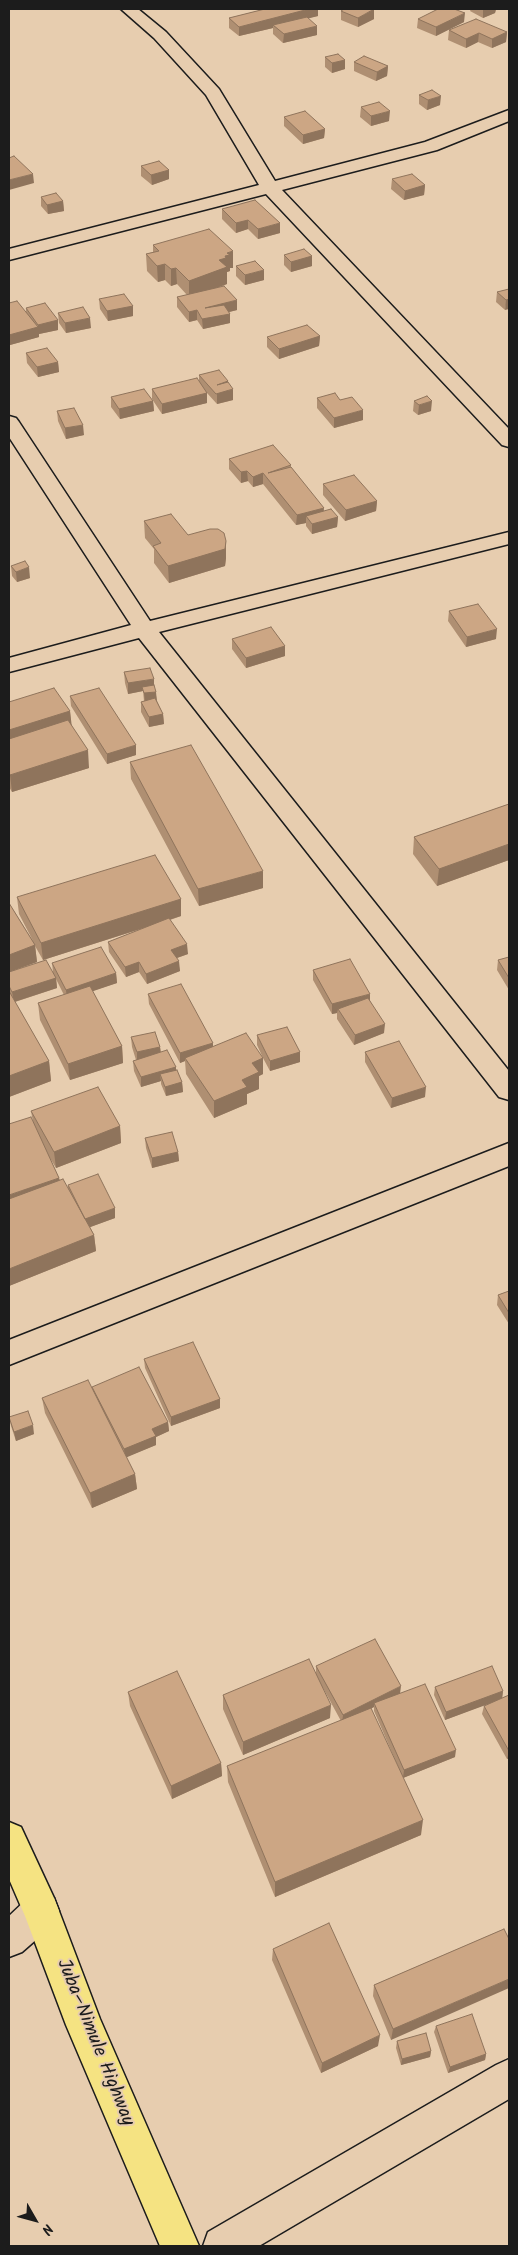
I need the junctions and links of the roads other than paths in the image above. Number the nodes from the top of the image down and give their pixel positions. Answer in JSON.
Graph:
{"nodes":[{"id":1,"x":129,"y":9,"type":"edge"},
{"id":2,"x":509,"y":115,"type":"edge"},
{"id":3,"x":270,"y":188,"type":"junction"},
{"id":4,"x":9,"y":255,"type":"edge"},
{"id":5,"x":9,"y":422,"type":"edge"},
{"id":6,"x":509,"y":441,"type":"edge"},
{"id":7,"x":509,"y":538,"type":"edge"},
{"id":8,"x":144,"y":629,"type":"junction"},
{"id":9,"x":9,"y":666,"type":"edge"},
{"id":10,"x":509,"y":1090,"type":"edge"},
{"id":11,"x":509,"y":1154,"type":"edge"},
{"id":12,"x":9,"y":1353,"type":"edge"},
{"id":13,"x":9,"y":1839,"type":"edge"},
{"id":14,"x":41,"y":1912,"type":"junction"},
{"id":15,"x":9,"y":1939,"type":"edge"},
{"id":16,"x":509,"y":2078,"type":"edge"},
{"id":17,"x":180,"y":2246,"type":"edge"},
{"id":18,"x":222,"y":2246,"type":"edge"}],
"edges":[{"from":1,"to":3,"type":"street"},
{"from":2,"to":3,"type":"street"},
{"from":3,"to":4,"type":"street"},
{"from":3,"to":6,"type":"street"},
{"from":5,"to":8,"type":"street"},
{"from":7,"to":8,"type":"street"},
{"from":8,"to":9,"type":"street"},
{"from":8,"to":10,"type":"street"},
{"from":11,"to":12,"type":"street"},
{"from":13,"to":14,"type":"main road","name":"Juba–Nimule Highway"},
{"from":14,"to":15,"type":"street"},
{"from":14,"to":17,"type":"main road","name":"Juba–Nimule Highway"},
{"from":16,"to":18,"type":"street"}]}
